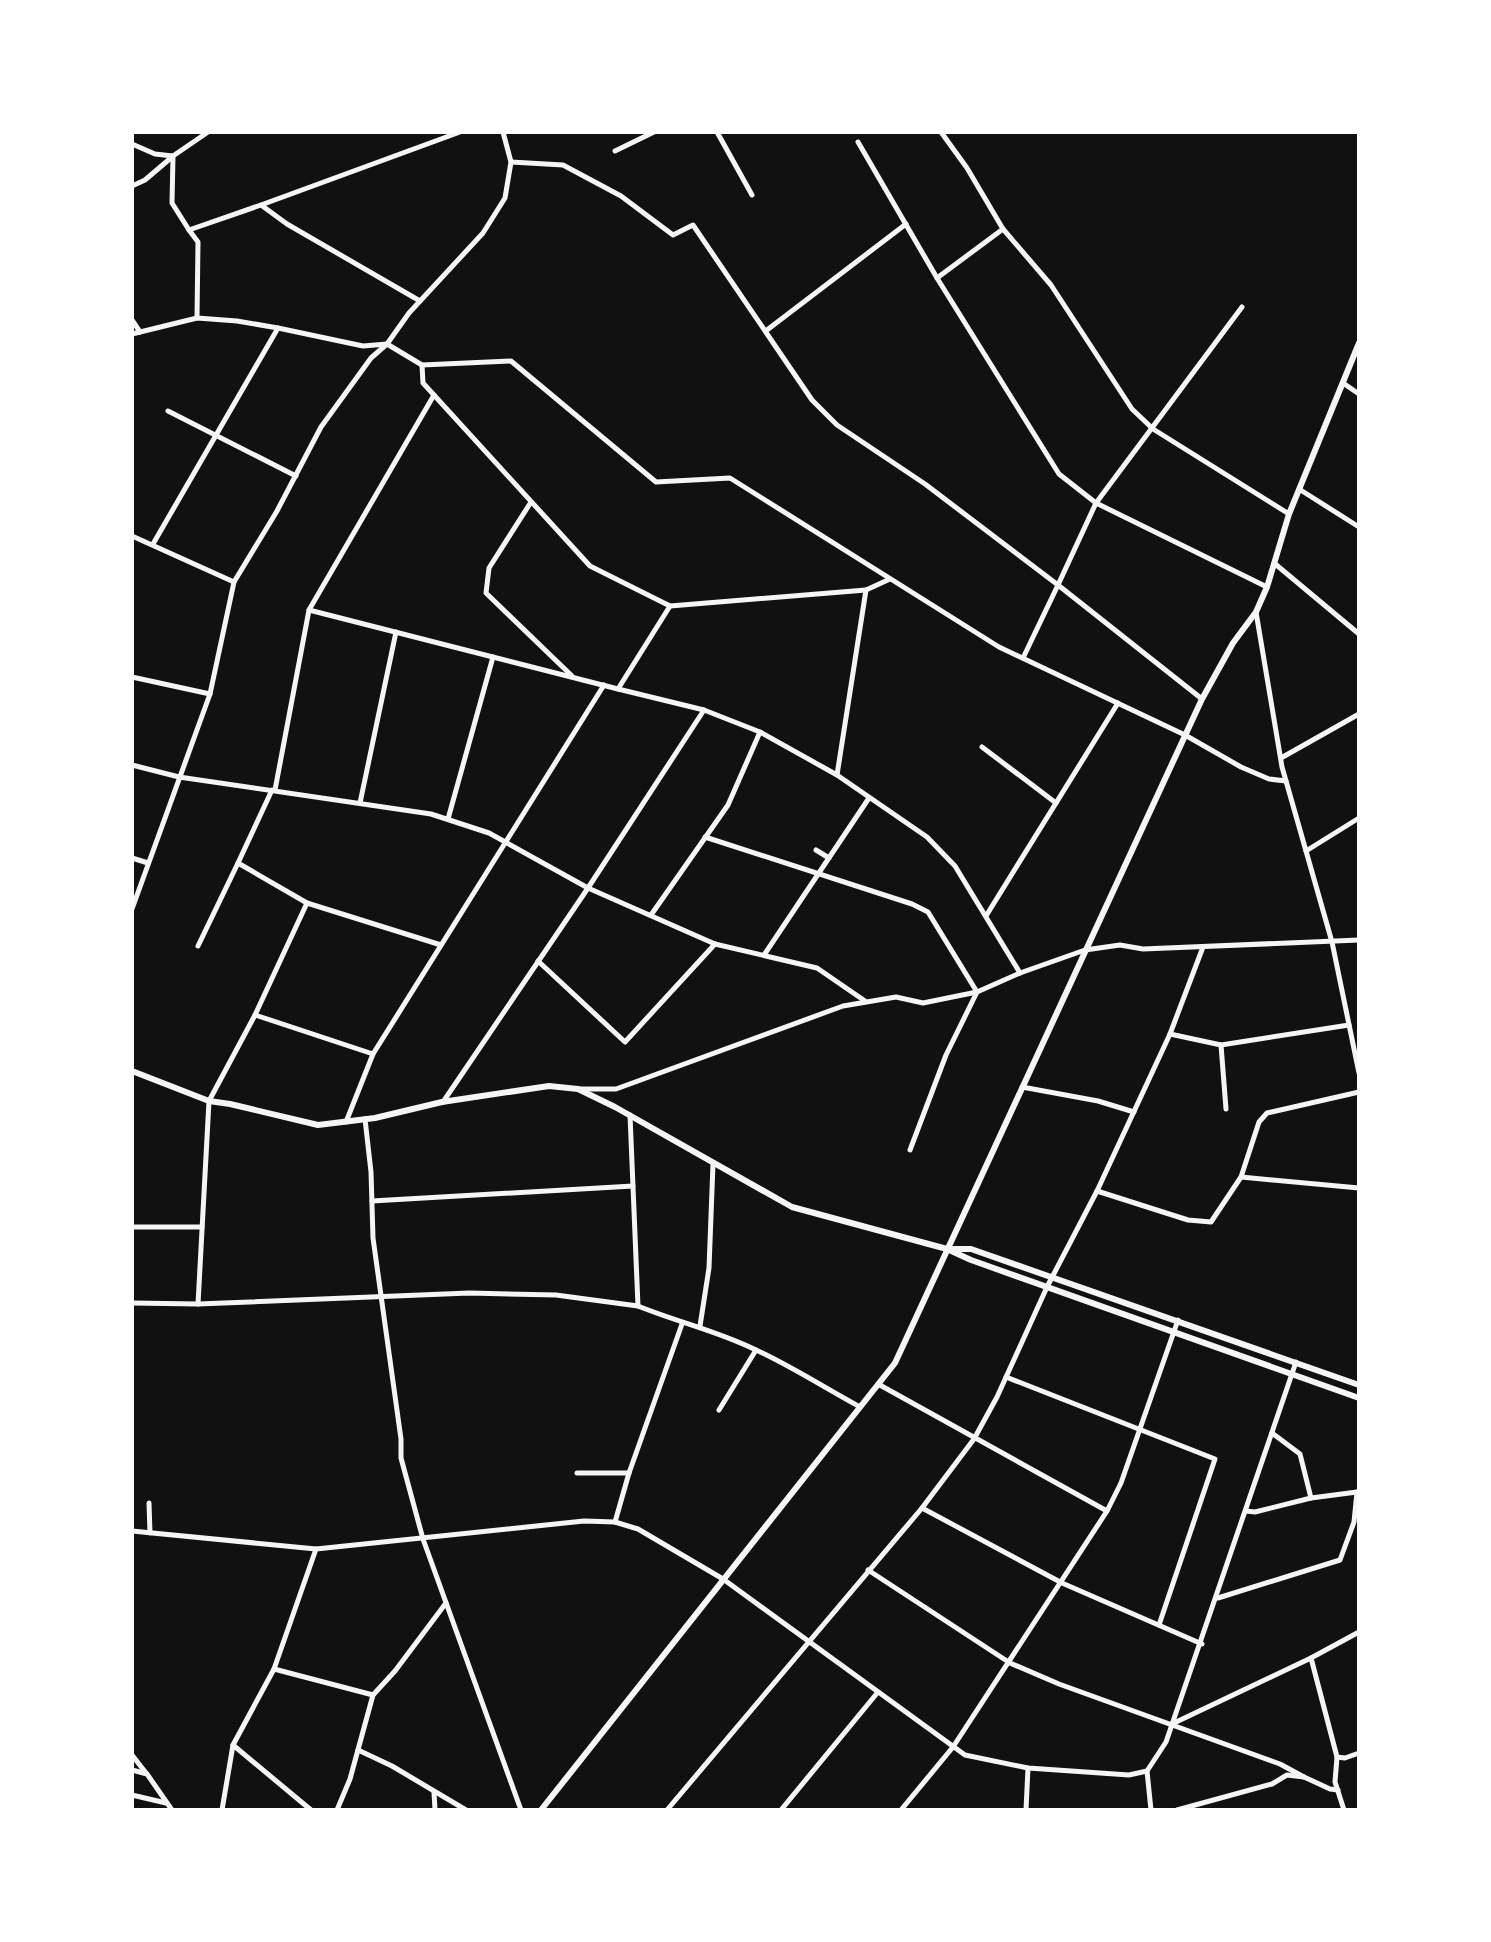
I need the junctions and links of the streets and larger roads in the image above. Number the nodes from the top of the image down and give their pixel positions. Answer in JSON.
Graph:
{"nodes":[{"id":1,"x":208,"y":132,"type":"edge"},
{"id":2,"x":460,"y":132,"type":"edge"},
{"id":3,"x":503,"y":132,"type":"edge"},
{"id":4,"x":654,"y":132,"type":"edge"},
{"id":5,"x":717,"y":132,"type":"edge"},
{"id":6,"x":941,"y":132,"type":"edge"},
{"id":7,"x":858,"y":142,"type":"dead end"},
{"id":8,"x":132,"y":144,"type":"edge"},
{"id":9,"x":615,"y":151,"type":"dead end"},
{"id":10,"x":173,"y":156,"type":"junction"},
{"id":11,"x":511,"y":162,"type":"junction"},
{"id":12,"x":132,"y":186,"type":"edge"},
{"id":13,"x":752,"y":195,"type":"dead end"},
{"id":14,"x":261,"y":205,"type":"junction"},
{"id":15,"x":906,"y":224,"type":"junction"},
{"id":16,"x":1003,"y":229,"type":"junction"},
{"id":17,"x":189,"y":230,"type":"junction"},
{"id":18,"x":937,"y":278,"type":"junction"},
{"id":19,"x":420,"y":301,"type":"junction"},
{"id":20,"x":1242,"y":307,"type":"dead end"},
{"id":21,"x":197,"y":318,"type":"junction"},
{"id":22,"x":132,"y":320,"type":"edge"},
{"id":23,"x":278,"y":328,"type":"junction"},
{"id":24,"x":767,"y":330,"type":"junction"},
{"id":25,"x":141,"y":332,"type":"junction"},
{"id":26,"x":132,"y":334,"type":"edge"},
{"id":27,"x":1359,"y":343,"type":"edge"},
{"id":28,"x":387,"y":344,"type":"junction"},
{"id":29,"x":422,"y":365,"type":"junction"},
{"id":30,"x":1343,"y":383,"type":"junction"},
{"id":31,"x":1359,"y":394,"type":"edge"},
{"id":32,"x":434,"y":395,"type":"junction"},
{"id":33,"x":168,"y":411,"type":"dead end"},
{"id":34,"x":1153,"y":429,"type":"junction"},
{"id":35,"x":216,"y":435,"type":"junction"},
{"id":36,"x":296,"y":476,"type":"junction"},
{"id":37,"x":1299,"y":489,"type":"junction"},
{"id":38,"x":531,"y":502,"type":"junction"},
{"id":39,"x":1096,"y":503,"type":"junction"},
{"id":40,"x":1289,"y":514,"type":"junction"},
{"id":41,"x":1359,"y":527,"type":"edge"},
{"id":42,"x":132,"y":536,"type":"edge"},
{"id":43,"x":153,"y":544,"type":"junction"},
{"id":44,"x":1274,"y":562,"type":"junction"},
{"id":45,"x":891,"y":579,"type":"junction"},
{"id":46,"x":234,"y":582,"type":"junction"},
{"id":47,"x":1058,"y":585,"type":"junction"},
{"id":48,"x":1267,"y":587,"type":"junction"},
{"id":49,"x":866,"y":590,"type":"junction"},
{"id":50,"x":670,"y":606,"type":"junction"},
{"id":51,"x":309,"y":610,"type":"junction"},
{"id":52,"x":1256,"y":612,"type":"junction"},
{"id":53,"x":396,"y":632,"type":"junction"},
{"id":54,"x":1359,"y":634,"type":"edge"},
{"id":55,"x":493,"y":657,"type":"junction"},
{"id":56,"x":1023,"y":658,"type":"junction"},
{"id":57,"x":132,"y":677,"type":"edge"},
{"id":58,"x":573,"y":677,"type":"junction"},
{"id":59,"x":604,"y":685,"type":"junction"},
{"id":60,"x":618,"y":689,"type":"junction"},
{"id":61,"x":210,"y":694,"type":"junction"},
{"id":62,"x":1202,"y":699,"type":"junction"},
{"id":63,"x":1118,"y":703,"type":"junction"},
{"id":64,"x":704,"y":710,"type":"junction"},
{"id":65,"x":1359,"y":714,"type":"edge"},
{"id":66,"x":760,"y":732,"type":"junction"},
{"id":67,"x":1185,"y":735,"type":"junction"},
{"id":68,"x":982,"y":747,"type":"dead end"},
{"id":69,"x":1281,"y":758,"type":"junction"},
{"id":70,"x":132,"y":765,"type":"edge"},
{"id":71,"x":837,"y":775,"type":"junction"},
{"id":72,"x":179,"y":777,"type":"junction"},
{"id":73,"x":1286,"y":781,"type":"junction"},
{"id":74,"x":273,"y":790,"type":"junction"},
{"id":75,"x":869,"y":798,"type":"junction"},
{"id":76,"x":360,"y":803,"type":"junction"},
{"id":77,"x":1056,"y":803,"type":"junction"},
{"id":78,"x":1359,"y":818,"type":"edge"},
{"id":79,"x":448,"y":819,"type":"junction"},
{"id":80,"x":705,"y":837,"type":"junction"},
{"id":81,"x":505,"y":842,"type":"junction"},
{"id":82,"x":816,"y":850,"type":"dead end"},
{"id":83,"x":1306,"y":851,"type":"junction"},
{"id":84,"x":132,"y":858,"type":"edge"},
{"id":85,"x":829,"y":858,"type":"junction"},
{"id":86,"x":148,"y":863,"type":"junction"},
{"id":87,"x":238,"y":863,"type":"junction"},
{"id":88,"x":818,"y":875,"type":"junction"},
{"id":89,"x":588,"y":888,"type":"junction"},
{"id":90,"x":307,"y":903,"type":"junction"},
{"id":91,"x":132,"y":909,"type":"edge"},
{"id":92,"x":651,"y":915,"type":"junction"},
{"id":93,"x":986,"y":916,"type":"junction"},
{"id":94,"x":1359,"y":940,"type":"edge"},
{"id":95,"x":1332,"y":942,"type":"junction"},
{"id":96,"x":715,"y":944,"type":"junction"},
{"id":97,"x":441,"y":945,"type":"junction"},
{"id":98,"x":198,"y":946,"type":"dead end"},
{"id":99,"x":1203,"y":947,"type":"junction"},
{"id":100,"x":1085,"y":950,"type":"junction"},
{"id":101,"x":764,"y":955,"type":"junction"},
{"id":102,"x":538,"y":961,"type":"junction"},
{"id":103,"x":1020,"y":973,"type":"junction"},
{"id":104,"x":977,"y":992,"type":"junction"},
{"id":105,"x":865,"y":1002,"type":"junction"},
{"id":106,"x":255,"y":1015,"type":"junction"},
{"id":107,"x":1349,"y":1025,"type":"junction"},
{"id":108,"x":1170,"y":1034,"type":"junction"},
{"id":109,"x":1221,"y":1045,"type":"junction"},
{"id":110,"x":373,"y":1054,"type":"junction"},
{"id":111,"x":132,"y":1071,"type":"edge"},
{"id":112,"x":1359,"y":1073,"type":"edge"},
{"id":113,"x":1022,"y":1087,"type":"junction"},
{"id":114,"x":578,"y":1089,"type":"junction"},
{"id":115,"x":1359,"y":1092,"type":"edge"},
{"id":116,"x":209,"y":1101,"type":"junction"},
{"id":117,"x":442,"y":1102,"type":"junction"},
{"id":118,"x":1226,"y":1109,"type":"dead end"},
{"id":119,"x":1134,"y":1112,"type":"junction"},
{"id":120,"x":630,"y":1115,"type":"junction"},
{"id":121,"x":365,"y":1119,"type":"junction"},
{"id":122,"x":346,"y":1122,"type":"junction"},
{"id":123,"x":910,"y":1150,"type":"dead end"},
{"id":124,"x":713,"y":1164,"type":"junction"},
{"id":125,"x":1241,"y":1177,"type":"junction"},
{"id":126,"x":633,"y":1186,"type":"junction"},
{"id":127,"x":1359,"y":1188,"type":"edge"},
{"id":128,"x":1097,"y":1191,"type":"junction"},
{"id":129,"x":372,"y":1201,"type":"junction"},
{"id":130,"x":132,"y":1227,"type":"edge"},
{"id":131,"x":202,"y":1227,"type":"junction"},
{"id":132,"x":947,"y":1249,"type":"junction"},
{"id":133,"x":1052,"y":1277,"type":"junction"},
{"id":134,"x":1047,"y":1287,"type":"junction"},
{"id":135,"x":381,"y":1298,"type":"junction"},
{"id":136,"x":132,"y":1303,"type":"edge"},
{"id":137,"x":198,"y":1304,"type":"junction"},
{"id":138,"x":638,"y":1306,"type":"junction"},
{"id":139,"x":1178,"y":1320,"type":"junction"},
{"id":140,"x":682,"y":1324,"type":"junction"},
{"id":141,"x":700,"y":1327,"type":"junction"},
{"id":142,"x":1174,"y":1332,"type":"junction"},
{"id":143,"x":756,"y":1350,"type":"junction"},
{"id":144,"x":1296,"y":1362,"type":"junction"},
{"id":145,"x":1292,"y":1374,"type":"junction"},
{"id":146,"x":1006,"y":1377,"type":"junction"},
{"id":147,"x":878,"y":1384,"type":"junction"},
{"id":148,"x":1359,"y":1385,"type":"edge"},
{"id":149,"x":1359,"y":1398,"type":"edge"},
{"id":150,"x":860,"y":1407,"type":"junction"},
{"id":151,"x":719,"y":1410,"type":"dead end"},
{"id":152,"x":1140,"y":1428,"type":"junction"},
{"id":153,"x":1272,"y":1433,"type":"junction"},
{"id":154,"x":974,"y":1439,"type":"junction"},
{"id":155,"x":577,"y":1473,"type":"dead end"},
{"id":156,"x":629,"y":1473,"type":"junction"},
{"id":157,"x":1358,"y":1492,"type":"edge"},
{"id":158,"x":1311,"y":1498,"type":"junction"},
{"id":159,"x":149,"y":1503,"type":"dead end"},
{"id":160,"x":922,"y":1508,"type":"junction"},
{"id":161,"x":1107,"y":1511,"type":"junction"},
{"id":162,"x":1246,"y":1511,"type":"junction"},
{"id":163,"x":615,"y":1522,"type":"junction"},
{"id":164,"x":132,"y":1531,"type":"edge"},
{"id":165,"x":150,"y":1533,"type":"junction"},
{"id":166,"x":423,"y":1539,"type":"junction"},
{"id":167,"x":316,"y":1549,"type":"junction"},
{"id":168,"x":868,"y":1570,"type":"junction"},
{"id":169,"x":723,"y":1579,"type":"junction"},
{"id":170,"x":1062,"y":1583,"type":"junction"},
{"id":171,"x":1217,"y":1598,"type":"junction"},
{"id":172,"x":446,"y":1603,"type":"junction"},
{"id":173,"x":1159,"y":1625,"type":"junction"},
{"id":174,"x":1359,"y":1632,"type":"edge"},
{"id":175,"x":808,"y":1641,"type":"junction"},
{"id":176,"x":1202,"y":1644,"type":"junction"},
{"id":177,"x":1311,"y":1658,"type":"junction"},
{"id":178,"x":1010,"y":1663,"type":"junction"},
{"id":179,"x":274,"y":1669,"type":"junction"},
{"id":180,"x":878,"y":1692,"type":"junction"},
{"id":181,"x":373,"y":1695,"type":"junction"},
{"id":182,"x":1173,"y":1723,"type":"junction"},
{"id":183,"x":233,"y":1745,"type":"junction"},
{"id":184,"x":953,"y":1747,"type":"junction"},
{"id":185,"x":358,"y":1750,"type":"junction"},
{"id":186,"x":1359,"y":1753,"type":"edge"},
{"id":187,"x":132,"y":1755,"type":"edge"},
{"id":188,"x":1337,"y":1757,"type":"junction"},
{"id":189,"x":1028,"y":1768,"type":"junction"},
{"id":190,"x":132,"y":1770,"type":"edge"},
{"id":191,"x":1147,"y":1771,"type":"junction"},
{"id":192,"x":147,"y":1774,"type":"junction"},
{"id":193,"x":1304,"y":1777,"type":"junction"},
{"id":194,"x":1338,"y":1790,"type":"junction"},
{"id":195,"x":434,"y":1792,"type":"junction"},
{"id":196,"x":132,"y":1795,"type":"edge"},
{"id":197,"x":167,"y":1803,"type":"junction"},
{"id":198,"x":544,"y":1808,"type":"edge"},
{"id":199,"x":172,"y":1810,"type":"edge"},
{"id":200,"x":222,"y":1810,"type":"edge"},
{"id":201,"x":311,"y":1810,"type":"edge"},
{"id":202,"x":337,"y":1810,"type":"edge"},
{"id":203,"x":435,"y":1810,"type":"edge"},
{"id":204,"x":466,"y":1810,"type":"edge"},
{"id":205,"x":521,"y":1810,"type":"edge"},
{"id":206,"x":667,"y":1810,"type":"edge"},
{"id":207,"x":781,"y":1810,"type":"edge"},
{"id":208,"x":901,"y":1810,"type":"edge"},
{"id":209,"x":1026,"y":1810,"type":"edge"},
{"id":210,"x":1151,"y":1810,"type":"edge"},
{"id":211,"x":1177,"y":1810,"type":"edge"},
{"id":212,"x":1344,"y":1810,"type":"edge"}],
"edges":[{"from":1,"to":10,"type":"street"},
{"from":2,"to":14,"type":"street"},
{"from":3,"to":11,"type":"street"},
{"from":4,"to":9,"type":"street"},
{"from":5,"to":13,"type":"street"},
{"from":6,"to":16,"type":"street"},
{"from":7,"to":15,"type":"street"},
{"from":8,"to":10,"type":"street"},
{"from":10,"to":12,"type":"street"},
{"from":10,"to":17,"type":"street"},
{"from":11,"to":19,"type":"street"},
{"from":11,"to":24,"type":"street"},
{"from":14,"to":17,"type":"street"},
{"from":14,"to":19,"type":"street"},
{"from":15,"to":18,"type":"street"},
{"from":15,"to":24,"type":"street"},
{"from":16,"to":18,"type":"street"},
{"from":16,"to":34,"type":"street"},
{"from":17,"to":21,"type":"street"},
{"from":18,"to":39,"type":"street"},
{"from":19,"to":28,"type":"street"},
{"from":20,"to":34,"type":"street"},
{"from":21,"to":23,"type":"street"},
{"from":21,"to":25,"type":"street"},
{"from":22,"to":25,"type":"street"},
{"from":23,"to":28,"type":"street"},
{"from":23,"to":35,"type":"street"},
{"from":24,"to":47,"type":"street"},
{"from":25,"to":26,"type":"street"},
{"from":27,"to":30,"type":"street"},
{"from":28,"to":29,"type":"street"},
{"from":28,"to":36,"type":"street"},
{"from":29,"to":32,"type":"street"},
{"from":29,"to":45,"type":"street"},
{"from":30,"to":31,"type":"street"},
{"from":30,"to":37,"type":"street"},
{"from":32,"to":38,"type":"street"},
{"from":32,"to":51,"type":"street"},
{"from":33,"to":35,"type":"street"},
{"from":34,"to":39,"type":"street"},
{"from":34,"to":40,"type":"street"},
{"from":35,"to":36,"type":"street"},
{"from":35,"to":43,"type":"street"},
{"from":36,"to":46,"type":"street"},
{"from":37,"to":40,"type":"street"},
{"from":37,"to":41,"type":"street"},
{"from":38,"to":50,"type":"street"},
{"from":38,"to":58,"type":"street"},
{"from":39,"to":47,"type":"street"},
{"from":39,"to":48,"type":"street"},
{"from":40,"to":44,"type":"street"},
{"from":42,"to":43,"type":"street"},
{"from":43,"to":46,"type":"street"},
{"from":44,"to":48,"type":"street"},
{"from":44,"to":54,"type":"street"},
{"from":45,"to":49,"type":"street"},
{"from":45,"to":56,"type":"street"},
{"from":46,"to":61,"type":"street"},
{"from":47,"to":56,"type":"street"},
{"from":47,"to":62,"type":"street"},
{"from":48,"to":52,"type":"street"},
{"from":49,"to":50,"type":"street"},
{"from":49,"to":71,"type":"street"},
{"from":50,"to":60,"type":"street"},
{"from":51,"to":53,"type":"street"},
{"from":51,"to":74,"type":"street"},
{"from":52,"to":62,"type":"street"},
{"from":52,"to":69,"type":"street"},
{"from":53,"to":55,"type":"street"},
{"from":53,"to":76,"type":"street"},
{"from":55,"to":58,"type":"street"},
{"from":55,"to":79,"type":"street"},
{"from":56,"to":63,"type":"street"},
{"from":57,"to":61,"type":"street"},
{"from":58,"to":59,"type":"street"},
{"from":59,"to":60,"type":"street"},
{"from":59,"to":81,"type":"street"},
{"from":60,"to":64,"type":"street"},
{"from":61,"to":72,"type":"street"},
{"from":62,"to":67,"type":"street"},
{"from":63,"to":67,"type":"street"},
{"from":63,"to":77,"type":"street"},
{"from":64,"to":66,"type":"street"},
{"from":64,"to":89,"type":"street"},
{"from":65,"to":69,"type":"street"},
{"from":66,"to":71,"type":"street"},
{"from":66,"to":80,"type":"street"},
{"from":67,"to":73,"type":"street"},
{"from":67,"to":100,"type":"street"},
{"from":68,"to":77,"type":"street"},
{"from":69,"to":73,"type":"street"},
{"from":70,"to":72,"type":"street"},
{"from":71,"to":75,"type":"street"},
{"from":72,"to":74,"type":"street"},
{"from":72,"to":86,"type":"street"},
{"from":73,"to":83,"type":"street"},
{"from":74,"to":76,"type":"street"},
{"from":74,"to":87,"type":"street"},
{"from":75,"to":85,"type":"street"},
{"from":75,"to":93,"type":"street"},
{"from":76,"to":79,"type":"street"},
{"from":77,"to":93,"type":"street"},
{"from":78,"to":83,"type":"street"},
{"from":79,"to":81,"type":"street"},
{"from":80,"to":88,"type":"street"},
{"from":80,"to":92,"type":"street"},
{"from":81,"to":89,"type":"street"},
{"from":81,"to":97,"type":"street"},
{"from":82,"to":85,"type":"street"},
{"from":83,"to":95,"type":"street"},
{"from":84,"to":86,"type":"street"},
{"from":85,"to":88,"type":"street"},
{"from":86,"to":91,"type":"street"},
{"from":87,"to":90,"type":"street"},
{"from":87,"to":98,"type":"street"},
{"from":88,"to":101,"type":"street"},
{"from":88,"to":104,"type":"street"},
{"from":89,"to":92,"type":"street"},
{"from":89,"to":102,"type":"street"},
{"from":90,"to":97,"type":"street"},
{"from":90,"to":106,"type":"street"},
{"from":92,"to":96,"type":"street"},
{"from":93,"to":103,"type":"street"},
{"from":94,"to":95,"type":"street"},
{"from":95,"to":99,"type":"street"},
{"from":95,"to":107,"type":"street"},
{"from":96,"to":101,"type":"street"},
{"from":96,"to":102,"type":"street"},
{"from":97,"to":110,"type":"street"},
{"from":99,"to":100,"type":"street"},
{"from":99,"to":108,"type":"street"},
{"from":100,"to":103,"type":"street"},
{"from":100,"to":113,"type":"street"},
{"from":101,"to":105,"type":"street"},
{"from":102,"to":117,"type":"street"},
{"from":103,"to":104,"type":"street"},
{"from":104,"to":105,"type":"street"},
{"from":104,"to":123,"type":"street"},
{"from":105,"to":114,"type":"street"},
{"from":106,"to":110,"type":"street"},
{"from":106,"to":116,"type":"street"},
{"from":107,"to":109,"type":"street"},
{"from":107,"to":112,"type":"street"},
{"from":108,"to":109,"type":"street"},
{"from":108,"to":119,"type":"street"},
{"from":109,"to":118,"type":"street"},
{"from":110,"to":122,"type":"street"},
{"from":111,"to":116,"type":"street"},
{"from":113,"to":119,"type":"street"},
{"from":113,"to":132,"type":"street"},
{"from":114,"to":117,"type":"street"},
{"from":114,"to":120,"type":"street"},
{"from":115,"to":125,"type":"street"},
{"from":116,"to":122,"type":"street"},
{"from":116,"to":131,"type":"street"},
{"from":117,"to":121,"type":"street"},
{"from":119,"to":128,"type":"street"},
{"from":120,"to":124,"type":"street"},
{"from":120,"to":126,"type":"street"},
{"from":121,"to":122,"type":"street"},
{"from":121,"to":129,"type":"street"},
{"from":124,"to":132,"type":"street"},
{"from":124,"to":141,"type":"street"},
{"from":125,"to":127,"type":"street"},
{"from":125,"to":128,"type":"street"},
{"from":126,"to":129,"type":"street"},
{"from":126,"to":138,"type":"street"},
{"from":128,"to":133,"type":"street"},
{"from":129,"to":135,"type":"street"},
{"from":130,"to":131,"type":"street"},
{"from":131,"to":137,"type":"street"},
{"from":132,"to":133,"type":"street"},
{"from":132,"to":134,"type":"street"},
{"from":132,"to":147,"type":"street"},
{"from":133,"to":134,"type":"street"},
{"from":133,"to":139,"type":"street"},
{"from":134,"to":142,"type":"street"},
{"from":134,"to":146,"type":"street"},
{"from":135,"to":137,"type":"street"},
{"from":135,"to":138,"type":"street"},
{"from":135,"to":166,"type":"street"},
{"from":136,"to":137,"type":"street"},
{"from":138,"to":140,"type":"street"},
{"from":139,"to":142,"type":"street"},
{"from":139,"to":144,"type":"street"},
{"from":140,"to":141,"type":"street"},
{"from":140,"to":156,"type":"street"},
{"from":141,"to":143,"type":"street"},
{"from":142,"to":145,"type":"street"},
{"from":142,"to":152,"type":"street"},
{"from":143,"to":150,"type":"street"},
{"from":143,"to":151,"type":"street"},
{"from":144,"to":145,"type":"street"},
{"from":144,"to":148,"type":"street"},
{"from":145,"to":149,"type":"street"},
{"from":145,"to":153,"type":"street"},
{"from":146,"to":152,"type":"street"},
{"from":146,"to":154,"type":"street"},
{"from":147,"to":150,"type":"street"},
{"from":147,"to":154,"type":"street"},
{"from":150,"to":169,"type":"street"},
{"from":152,"to":161,"type":"street"},
{"from":152,"to":173,"type":"street"},
{"from":153,"to":158,"type":"street"},
{"from":153,"to":162,"type":"street"},
{"from":154,"to":160,"type":"street"},
{"from":154,"to":161,"type":"street"},
{"from":155,"to":156,"type":"street"},
{"from":156,"to":163,"type":"street"},
{"from":157,"to":158,"type":"street"},
{"from":157,"to":171,"type":"street"},
{"from":158,"to":162,"type":"street"},
{"from":159,"to":165,"type":"street"},
{"from":160,"to":168,"type":"street"},
{"from":160,"to":170,"type":"street"},
{"from":161,"to":170,"type":"street"},
{"from":162,"to":171,"type":"street"},
{"from":163,"to":166,"type":"street"},
{"from":163,"to":169,"type":"street"},
{"from":164,"to":165,"type":"street"},
{"from":165,"to":167,"type":"street"},
{"from":166,"to":167,"type":"street"},
{"from":166,"to":172,"type":"street"},
{"from":167,"to":179,"type":"street"},
{"from":168,"to":175,"type":"street"},
{"from":168,"to":178,"type":"street"},
{"from":169,"to":175,"type":"street"},
{"from":169,"to":198,"type":"street"},
{"from":170,"to":173,"type":"street"},
{"from":170,"to":178,"type":"street"},
{"from":171,"to":176,"type":"street"},
{"from":172,"to":181,"type":"street"},
{"from":172,"to":205,"type":"street"},
{"from":173,"to":176,"type":"street"},
{"from":174,"to":177,"type":"street"},
{"from":175,"to":180,"type":"street"},
{"from":175,"to":206,"type":"street"},
{"from":176,"to":182,"type":"street"},
{"from":177,"to":182,"type":"street"},
{"from":177,"to":188,"type":"street"},
{"from":178,"to":182,"type":"street"},
{"from":178,"to":184,"type":"street"},
{"from":179,"to":181,"type":"street"},
{"from":179,"to":183,"type":"street"},
{"from":180,"to":184,"type":"street"},
{"from":180,"to":207,"type":"street"},
{"from":181,"to":185,"type":"street"},
{"from":182,"to":191,"type":"street"},
{"from":182,"to":193,"type":"street"},
{"from":183,"to":200,"type":"street"},
{"from":183,"to":201,"type":"street"},
{"from":184,"to":189,"type":"street"},
{"from":184,"to":208,"type":"street"},
{"from":185,"to":195,"type":"street"},
{"from":185,"to":202,"type":"street"},
{"from":186,"to":188,"type":"street"},
{"from":187,"to":192,"type":"street"},
{"from":188,"to":194,"type":"street"},
{"from":189,"to":191,"type":"street"},
{"from":189,"to":209,"type":"street"},
{"from":190,"to":192,"type":"street"},
{"from":191,"to":210,"type":"street"},
{"from":192,"to":197,"type":"street"},
{"from":193,"to":194,"type":"street"},
{"from":193,"to":211,"type":"street"},
{"from":194,"to":212,"type":"street"},
{"from":195,"to":203,"type":"street"},
{"from":195,"to":204,"type":"street"},
{"from":196,"to":197,"type":"street"},
{"from":197,"to":199,"type":"street"}]}
